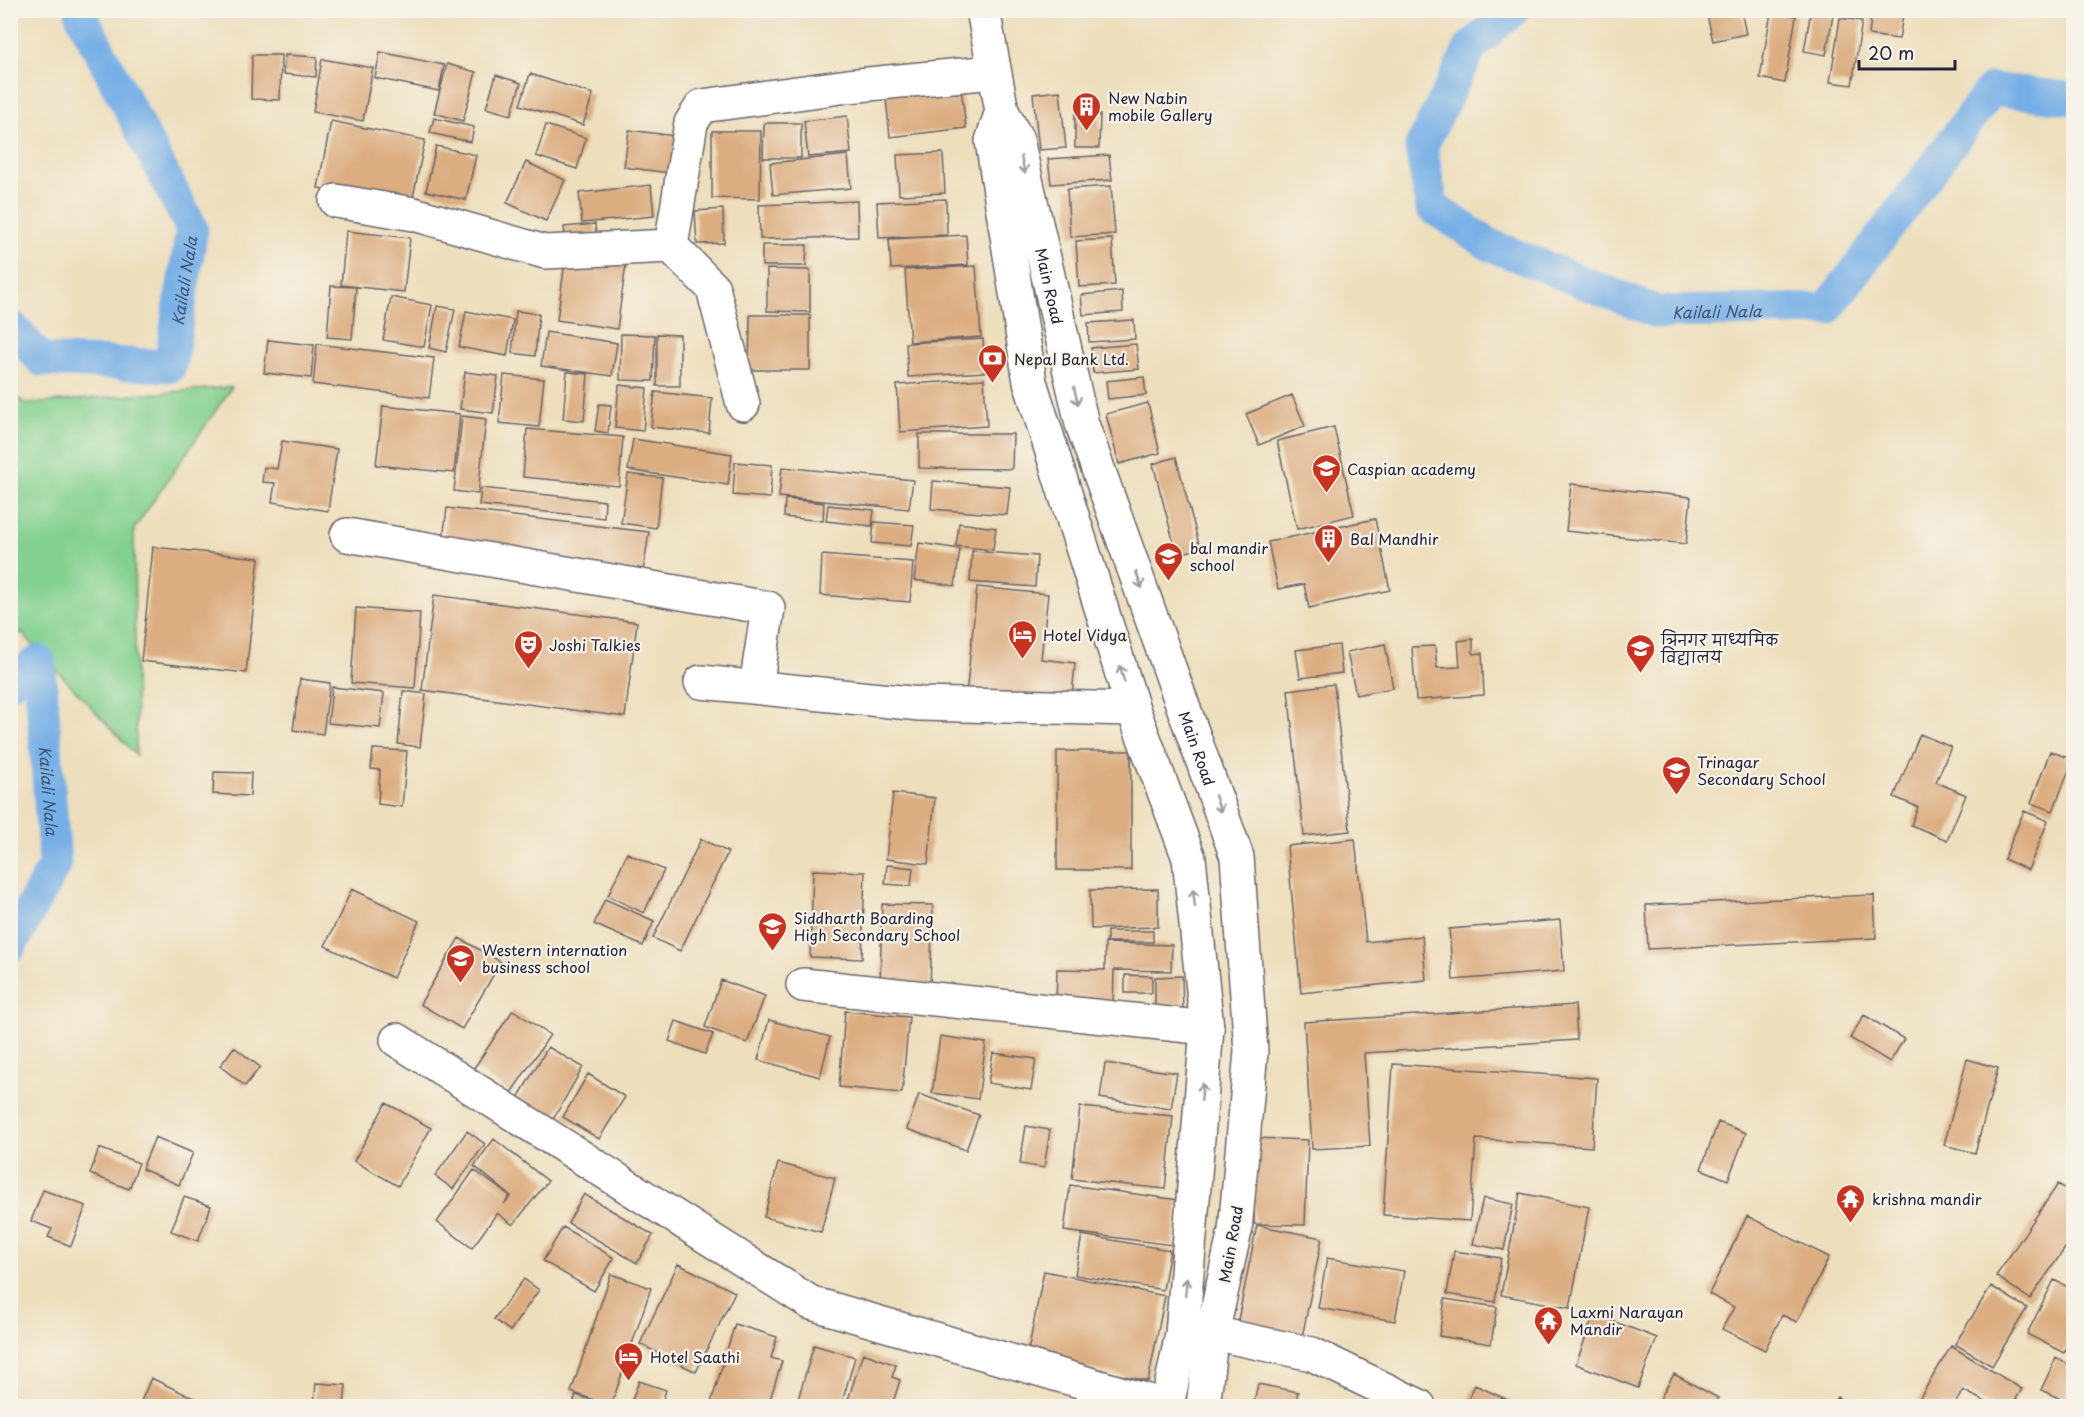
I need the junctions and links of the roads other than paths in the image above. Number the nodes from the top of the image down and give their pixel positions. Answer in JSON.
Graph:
{"nodes":[{"id":1,"x":983,"y":10,"type":"edge"},
{"id":2,"x":992,"y":64,"type":"junction"},
{"id":3,"x":1002,"y":111,"type":"junction"},
{"id":4,"x":336,"y":201,"type":"dead end"},
{"id":5,"x":671,"y":246,"type":"junction"},
{"id":6,"x":743,"y":404,"type":"dead end"},
{"id":7,"x":347,"y":536,"type":"dead end"},
{"id":8,"x":701,"y":682,"type":"dead end"},
{"id":9,"x":756,"y":687,"type":"junction"},
{"id":10,"x":1133,"y":709,"type":"junction"},
{"id":11,"x":803,"y":985,"type":"dead end"},
{"id":12,"x":1207,"y":1028,"type":"junction"},
{"id":13,"x":397,"y":1040,"type":"dead end"},
{"id":14,"x":1197,"y":1334,"type":"junction"},
{"id":15,"x":1166,"y":1407,"type":"edge"},
{"id":16,"x":1203,"y":1407,"type":"edge"},
{"id":17,"x":1419,"y":1407,"type":"edge"}],
"edges":[{"from":1,"to":2,"type":"street","name":"Main Road"},
{"from":2,"to":3,"type":"street","name":"Main Road"},
{"from":2,"to":5,"type":"street"},
{"from":10,"to":3,"type":"street","name":"Main Road","one_way":true},
{"from":3,"to":14,"type":"street","name":"Main Road","one_way":true},
{"from":4,"to":5,"type":"street"},
{"from":5,"to":6,"type":"street"},
{"from":7,"to":9,"type":"street"},
{"from":8,"to":9,"type":"street"},
{"from":9,"to":10,"type":"street"},
{"from":12,"to":10,"type":"street","name":"Main Road","one_way":true},
{"from":11,"to":12,"type":"street"},
{"from":14,"to":12,"type":"street","name":"Main Road","one_way":true},
{"from":13,"to":15,"type":"street"},
{"from":14,"to":15,"type":"street","name":"Main Road"},
{"from":14,"to":16,"type":"street","name":"Main Road"},
{"from":14,"to":17,"type":"street"}]}
